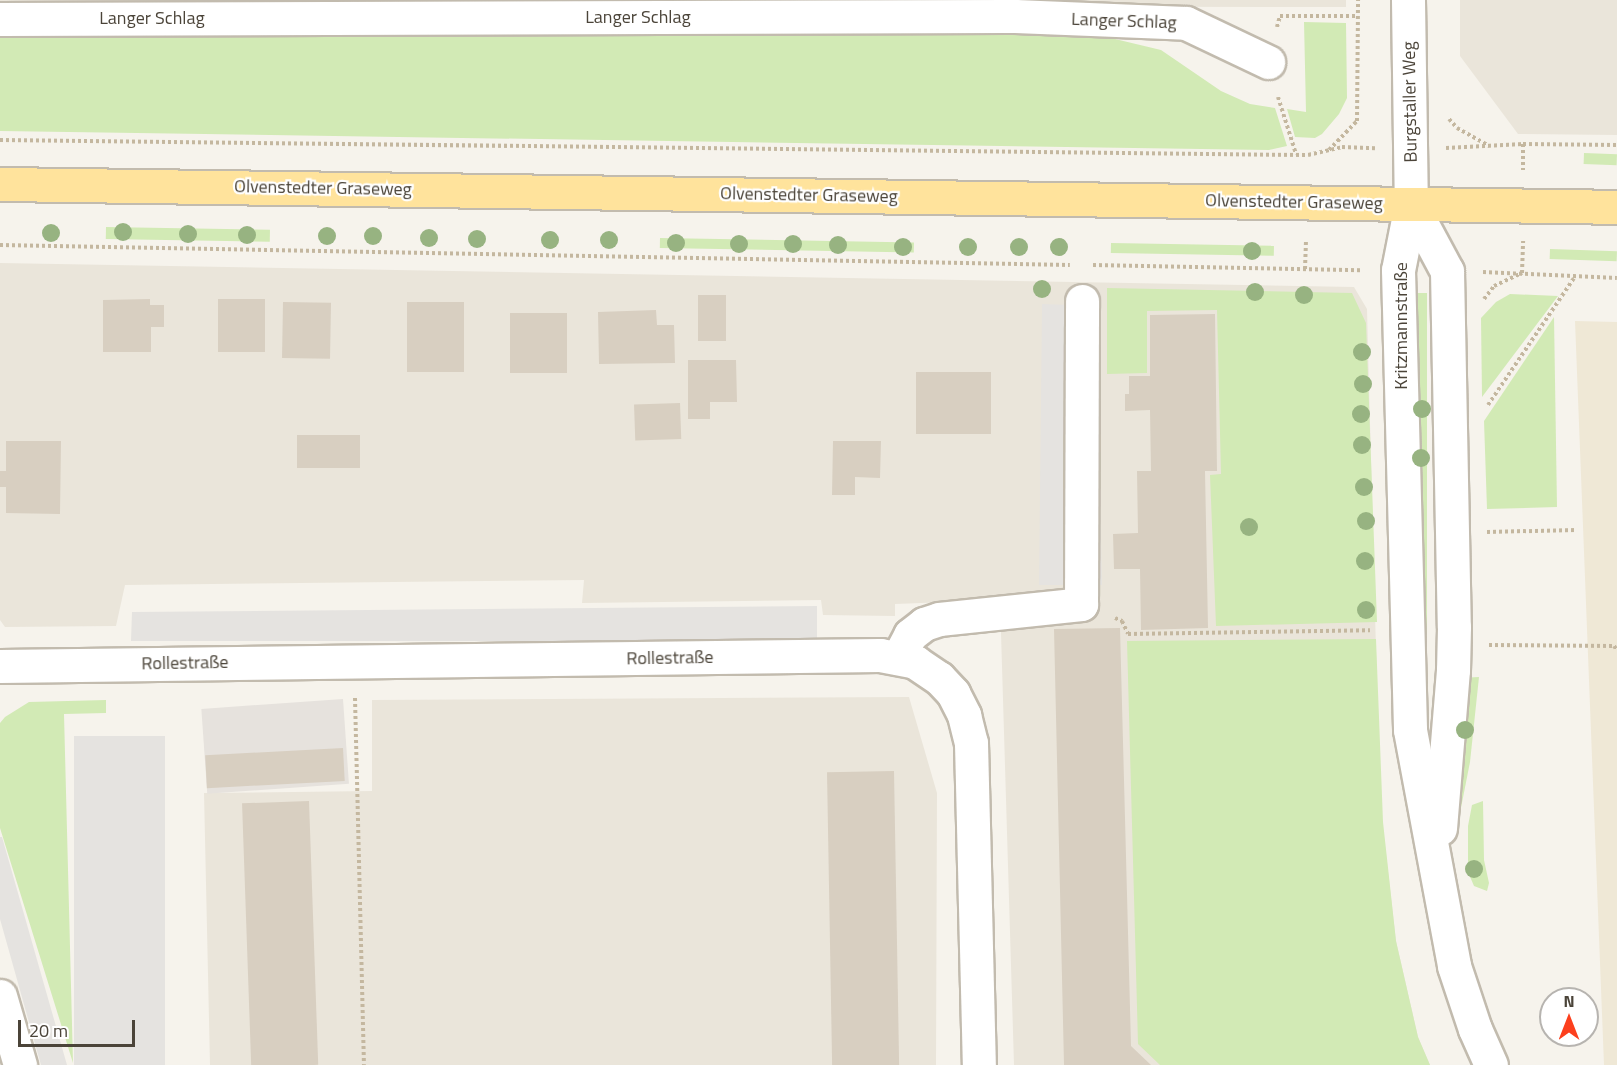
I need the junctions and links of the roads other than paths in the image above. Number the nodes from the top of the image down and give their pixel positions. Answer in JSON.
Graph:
{"nodes":[{"id":1,"x":1408,"y":0,"type":"edge"},
{"id":2,"x":0,"y":19,"type":"edge"},
{"id":3,"x":1268,"y":62,"type":"road end"},
{"id":4,"x":0,"y":184,"type":"edge"},
{"id":5,"x":1412,"y":204,"type":"junction"},
{"id":6,"x":1617,"y":207,"type":"edge"},
{"id":7,"x":1082,"y":301,"type":"dead end"},
{"id":8,"x":898,"y":658,"type":"junction"},
{"id":9,"x":0,"y":666,"type":"edge"},
{"id":10,"x":1437,"y":865,"type":"junction"},
{"id":11,"x":0,"y":996,"type":"edge"},
{"id":12,"x":20,"y":1065,"type":"edge"},
{"id":13,"x":978,"y":1065,"type":"edge"},
{"id":14,"x":1491,"y":1065,"type":"edge"}],
"edges":[{"from":1,"to":5,"type":"street","name":"Burgstaller Weg"},
{"from":2,"to":3,"type":"street","name":"Langer Schlag"},
{"from":4,"to":5,"type":"main road","name":"Olvenstedter Graseweg"},
{"from":5,"to":6,"type":"main road","name":"Olvenstedter Graseweg"},
{"from":5,"to":10,"type":"street","name":"Kritzmannstraße"},
{"from":5,"to":10,"type":"street","name":"Kritzmannstraße"},
{"from":7,"to":8,"type":"street"},
{"from":8,"to":9,"type":"street","name":"Rollestraße"},
{"from":8,"to":13,"type":"street","name":"Rollestraße"},
{"from":10,"to":14,"type":"street","name":"Kritzmannstraße"},
{"from":11,"to":12,"type":"street"}]}
